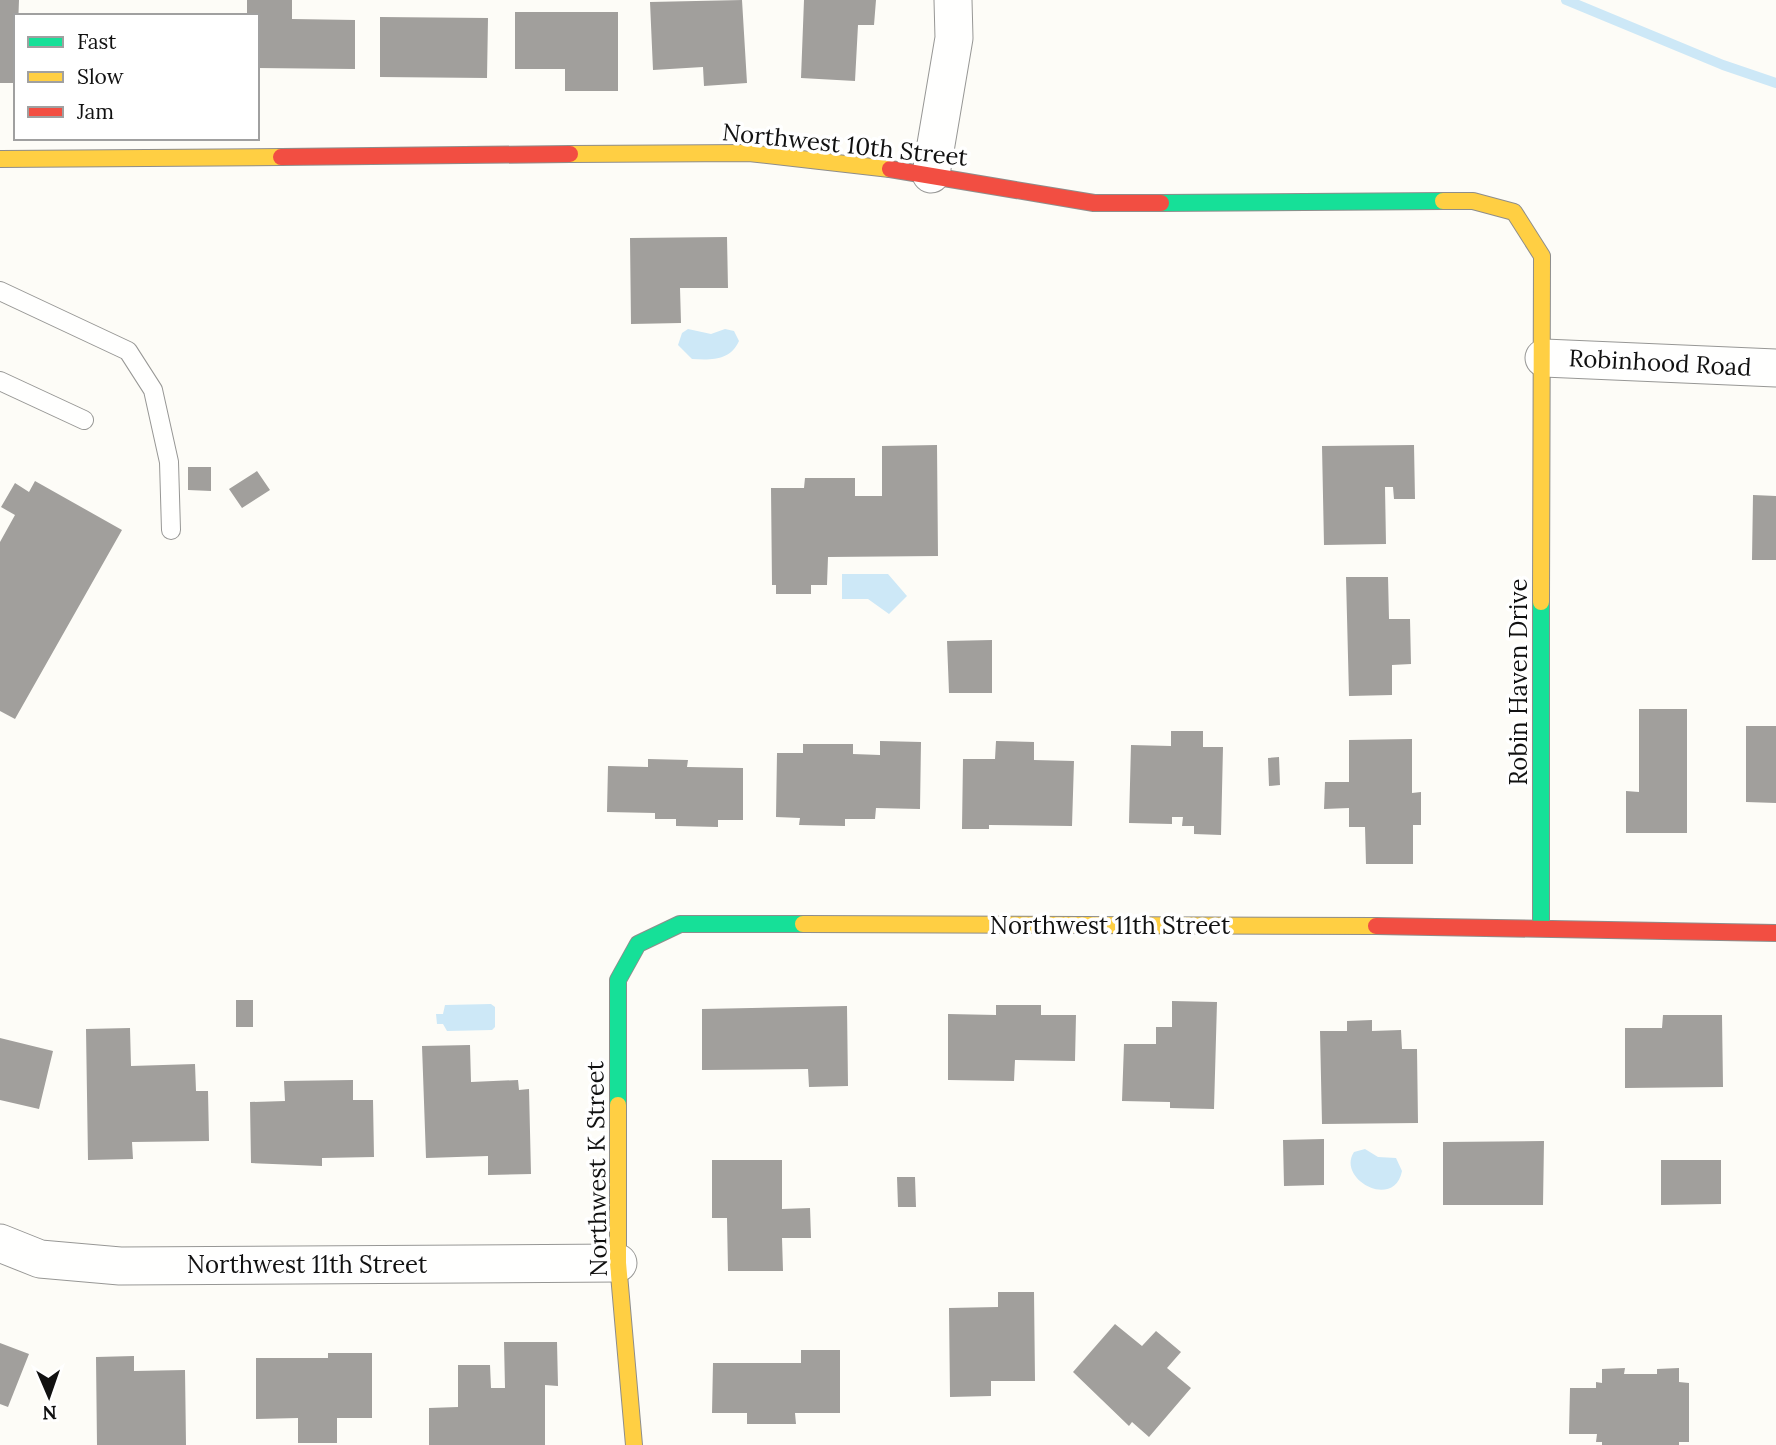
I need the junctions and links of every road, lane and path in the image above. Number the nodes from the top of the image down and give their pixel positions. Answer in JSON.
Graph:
{"nodes":[{"id":1,"x":953,"y":0,"type":"edge"},
{"id":2,"x":0,"y":159,"type":"edge"},
{"id":3,"x":931,"y":174,"type":"junction"},
{"id":4,"x":1514,"y":212,"type":"joint"},
{"id":5,"x":0,"y":291,"type":"edge"},
{"id":6,"x":1544,"y":358,"type":"junction"},
{"id":7,"x":1776,"y":368,"type":"edge"},
{"id":8,"x":0,"y":381,"type":"edge"},
{"id":9,"x":84,"y":420,"type":"dead end"},
{"id":10,"x":171,"y":530,"type":"dead end"},
{"id":11,"x":680,"y":923,"type":"joint"},
{"id":12,"x":1541,"y":927,"type":"junction"},
{"id":13,"x":1776,"y":933,"type":"edge"},
{"id":14,"x":0,"y":1243,"type":"edge"},
{"id":15,"x":618,"y":1263,"type":"junction"},
{"id":16,"x":634,"y":1445,"type":"edge"}],
"edges":[{"from":1,"to":3,"type":"street"},
{"from":2,"to":3,"type":"street","name":"Northwest 10th Street"},
{"from":3,"to":4,"type":"street","name":"Northwest 10th Street"},
{"from":4,"to":6,"type":"street","name":"Robin Haven Drive"},
{"from":5,"to":10,"type":"lane"},
{"from":6,"to":7,"type":"street","name":"Robinhood Road"},
{"from":6,"to":12,"type":"street","name":"Robin Haven Drive"},
{"from":8,"to":9,"type":"lane"},
{"from":11,"to":12,"type":"street","name":"Northwest 11th Street"},
{"from":11,"to":15,"type":"street","name":"Northwest K Street"},
{"from":12,"to":13,"type":"street"},
{"from":14,"to":15,"type":"street","name":"Northwest 11th Street"},
{"from":15,"to":16,"type":"street","name":"Northwest K Street"}]}
